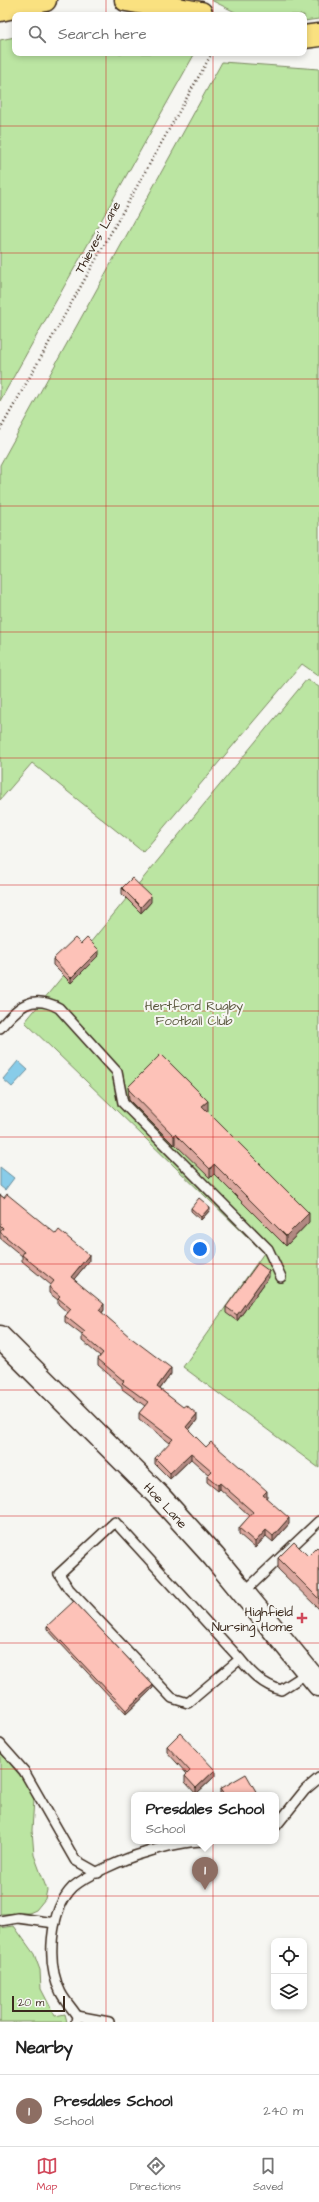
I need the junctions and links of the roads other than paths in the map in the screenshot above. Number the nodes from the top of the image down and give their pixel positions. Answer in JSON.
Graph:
{"nodes":[{"id":1,"x":45,"y":0,"type":"edge"},
{"id":2,"x":126,"y":0,"type":"edge"},
{"id":3,"x":198,"y":9,"type":"edge"},
{"id":4,"x":0,"y":10,"type":"edge"},
{"id":5,"x":319,"y":35,"type":"edge"},
{"id":6,"x":307,"y":37,"type":"edge"},
{"id":7,"x":0,"y":1028,"type":"edge"},
{"id":8,"x":281,"y":1277,"type":"dead end"},
{"id":9,"x":0,"y":1337,"type":"edge"},
{"id":10,"x":319,"y":1521,"type":"edge"},
{"id":11,"x":243,"y":1592,"type":"junction"},
{"id":12,"x":240,"y":1659,"type":"junction"},
{"id":13,"x":314,"y":1679,"type":"edge"},
{"id":14,"x":0,"y":1744,"type":"edge"},
{"id":15,"x":319,"y":1778,"type":"edge"},
{"id":16,"x":279,"y":1822,"type":"edge"},
{"id":17,"x":186,"y":1844,"type":"edge"},
{"id":18,"x":98,"y":1873,"type":"junction"},
{"id":19,"x":0,"y":1921,"type":"edge"},
{"id":20,"x":55,"y":1923,"type":"junction"},
{"id":21,"x":76,"y":2019,"type":"edge"},
{"id":22,"x":109,"y":2022,"type":"edge"}],
"edges":[{"from":1,"to":4,"type":"highway"},
{"from":2,"to":3,"type":"highway"},
{"from":5,"to":6,"type":"highway"},
{"from":7,"to":8,"type":"lane"},
{"from":9,"to":11,"type":"street","name":"Hoe Lane"},
{"from":10,"to":11,"type":"lane"},
{"from":11,"to":13,"type":"street","name":"Hoe Lane"},
{"from":12,"to":12,"type":"lane"},
{"from":12,"to":13,"type":"lane"},
{"from":14,"to":18,"type":"lane"},
{"from":15,"to":16,"type":"lane"},
{"from":17,"to":18,"type":"lane"},
{"from":18,"to":20,"type":"lane"},
{"from":19,"to":20,"type":"lane"},
{"from":20,"to":21,"type":"lane"},
{"from":21,"to":22,"type":"lane"}]}
